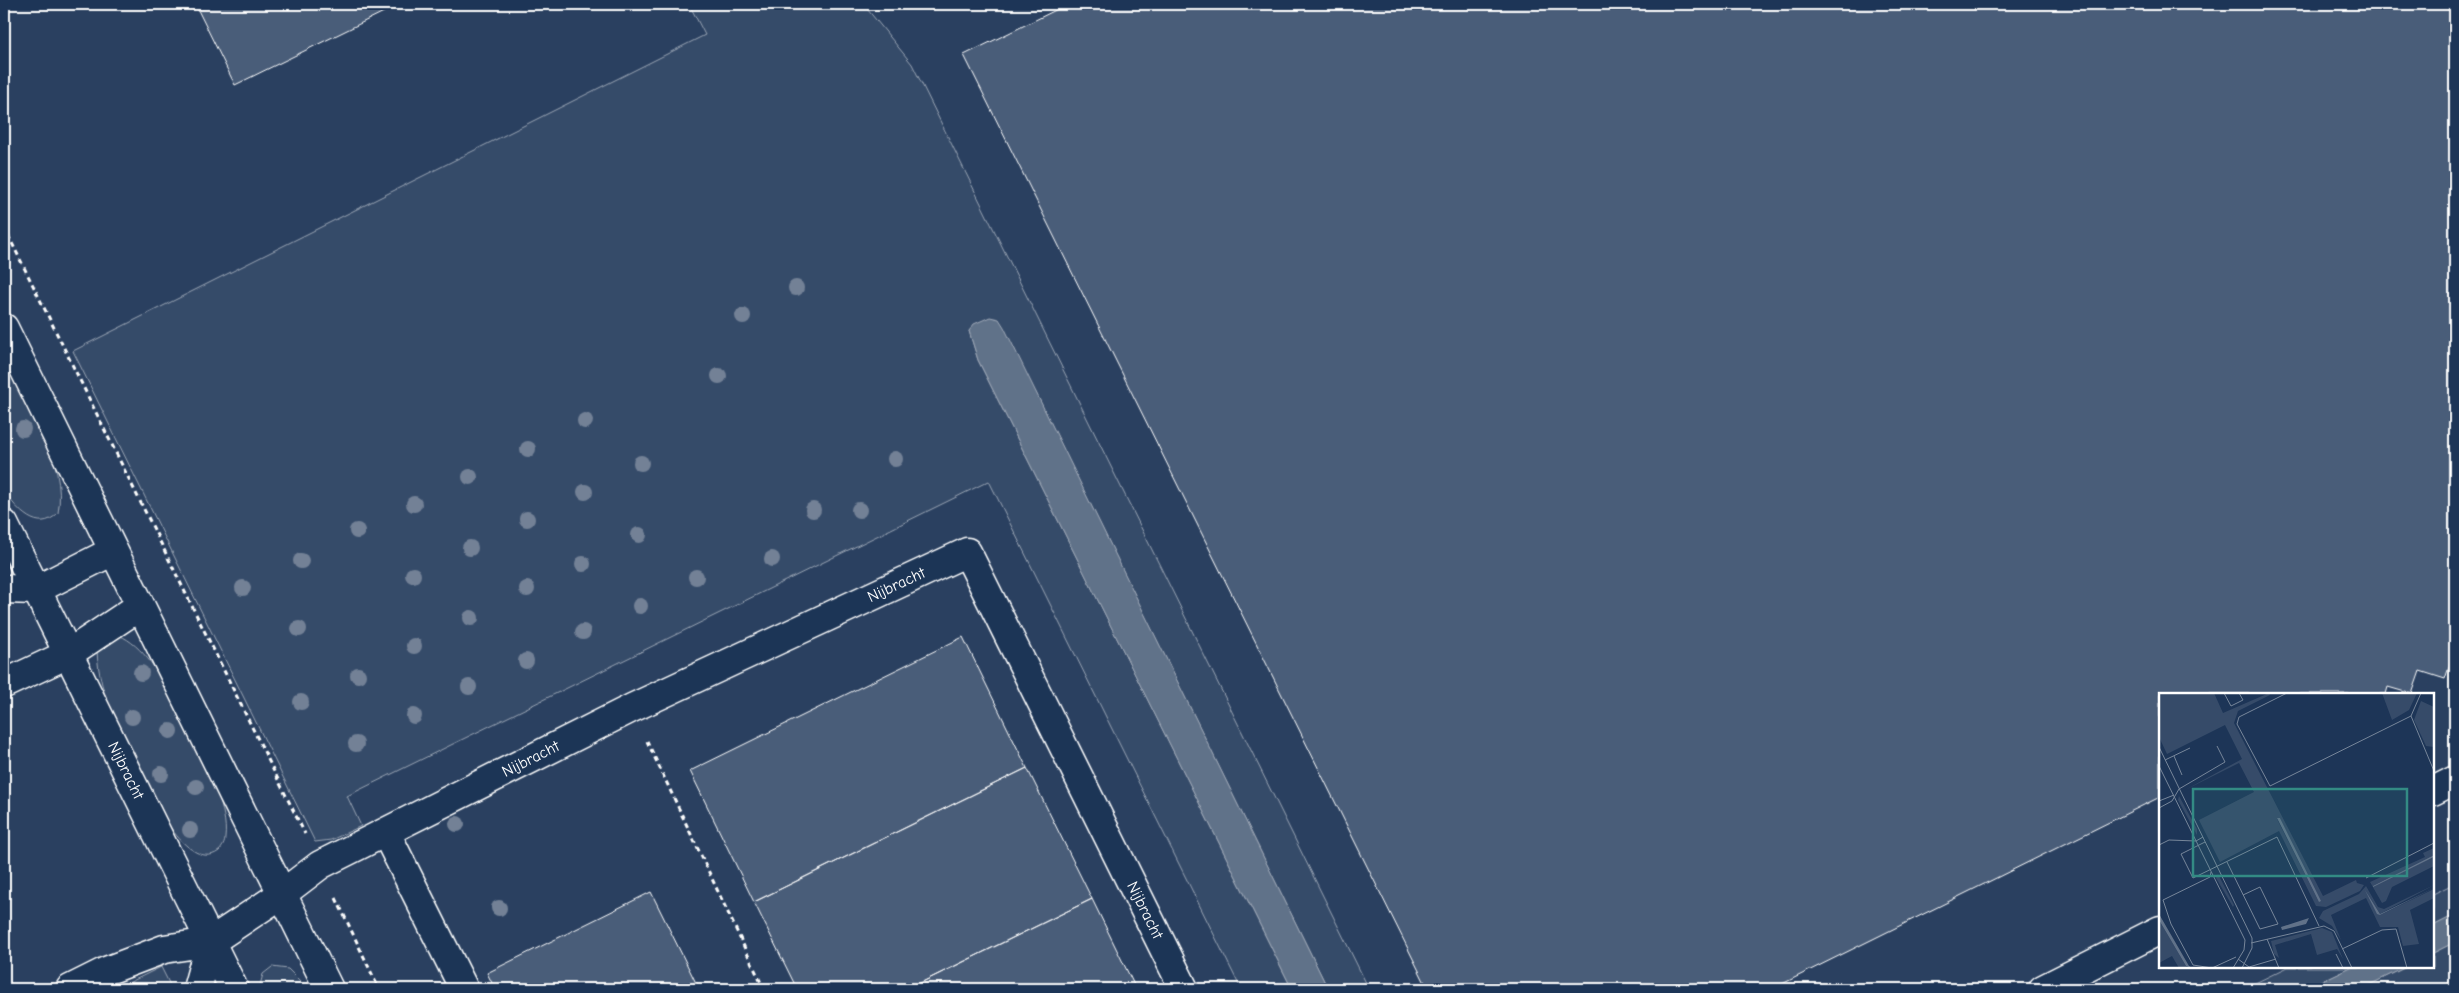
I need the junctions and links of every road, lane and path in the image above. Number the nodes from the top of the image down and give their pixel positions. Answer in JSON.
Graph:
{"nodes":[{"id":1,"x":4,"y":228,"type":"edge"},
{"id":2,"x":4,"y":328,"type":"edge"},
{"id":3,"x":4,"y":524,"type":"edge"},
{"id":4,"x":113,"y":551,"type":"junction"},
{"id":5,"x":4,"y":589,"type":"edge"},
{"id":6,"x":36,"y":590,"type":"junction"},
{"id":7,"x":140,"y":606,"type":"junction"},
{"id":8,"x":68,"y":654,"type":"junction"},
{"id":9,"x":4,"y":684,"type":"edge"},
{"id":10,"x":632,"y":708,"type":"junction"},
{"id":11,"x":2455,"y":780,"type":"edge"},
{"id":12,"x":2434,"y":790,"type":"edge"},
{"id":13,"x":386,"y":833,"type":"junction"},
{"id":14,"x":320,"y":865,"type":"junction"},
{"id":15,"x":282,"y":894,"type":"junction"},
{"id":16,"x":2159,"y":931,"type":"edge"},
{"id":17,"x":210,"y":942,"type":"junction"},
{"id":18,"x":70,"y":989,"type":"edge"},
{"id":19,"x":197,"y":989,"type":"edge"},
{"id":20,"x":234,"y":989,"type":"edge"},
{"id":21,"x":329,"y":989,"type":"edge"},
{"id":22,"x":379,"y":989,"type":"edge"},
{"id":23,"x":464,"y":989,"type":"edge"},
{"id":24,"x":764,"y":989,"type":"edge"},
{"id":25,"x":1184,"y":989,"type":"edge"},
{"id":26,"x":2043,"y":989,"type":"edge"}],
"edges":[{"from":1,"to":14,"type":"path"},
{"from":2,"to":4,"type":"street"},
{"from":3,"to":6,"type":"street","name":"Nijbracht"},
{"from":4,"to":6,"type":"street"},
{"from":4,"to":7,"type":"street"},
{"from":5,"to":6,"type":"street"},
{"from":6,"to":8,"type":"street","name":"Nijbracht"},
{"from":7,"to":8,"type":"street"},
{"from":7,"to":15,"type":"street"},
{"from":8,"to":9,"type":"street"},
{"from":8,"to":17,"type":"street","name":"Nijbracht"},
{"from":10,"to":13,"type":"street","name":"Nijbracht"},
{"from":10,"to":24,"type":"path"},
{"from":10,"to":25,"type":"street","name":"Nijbracht"},
{"from":11,"to":12,"type":"street"},
{"from":13,"to":14,"type":"street","name":"Nijbracht"},
{"from":13,"to":23,"type":"street"},
{"from":14,"to":15,"type":"street","name":"Nijbracht"},
{"from":14,"to":22,"type":"path"},
{"from":15,"to":17,"type":"street","name":"Nijbracht"},
{"from":15,"to":21,"type":"street"},
{"from":16,"to":26,"type":"street"},
{"from":17,"to":18,"type":"street","name":"Nijbracht"},
{"from":17,"to":19,"type":"street"},
{"from":17,"to":20,"type":"street","name":"Nijbracht"}]}
